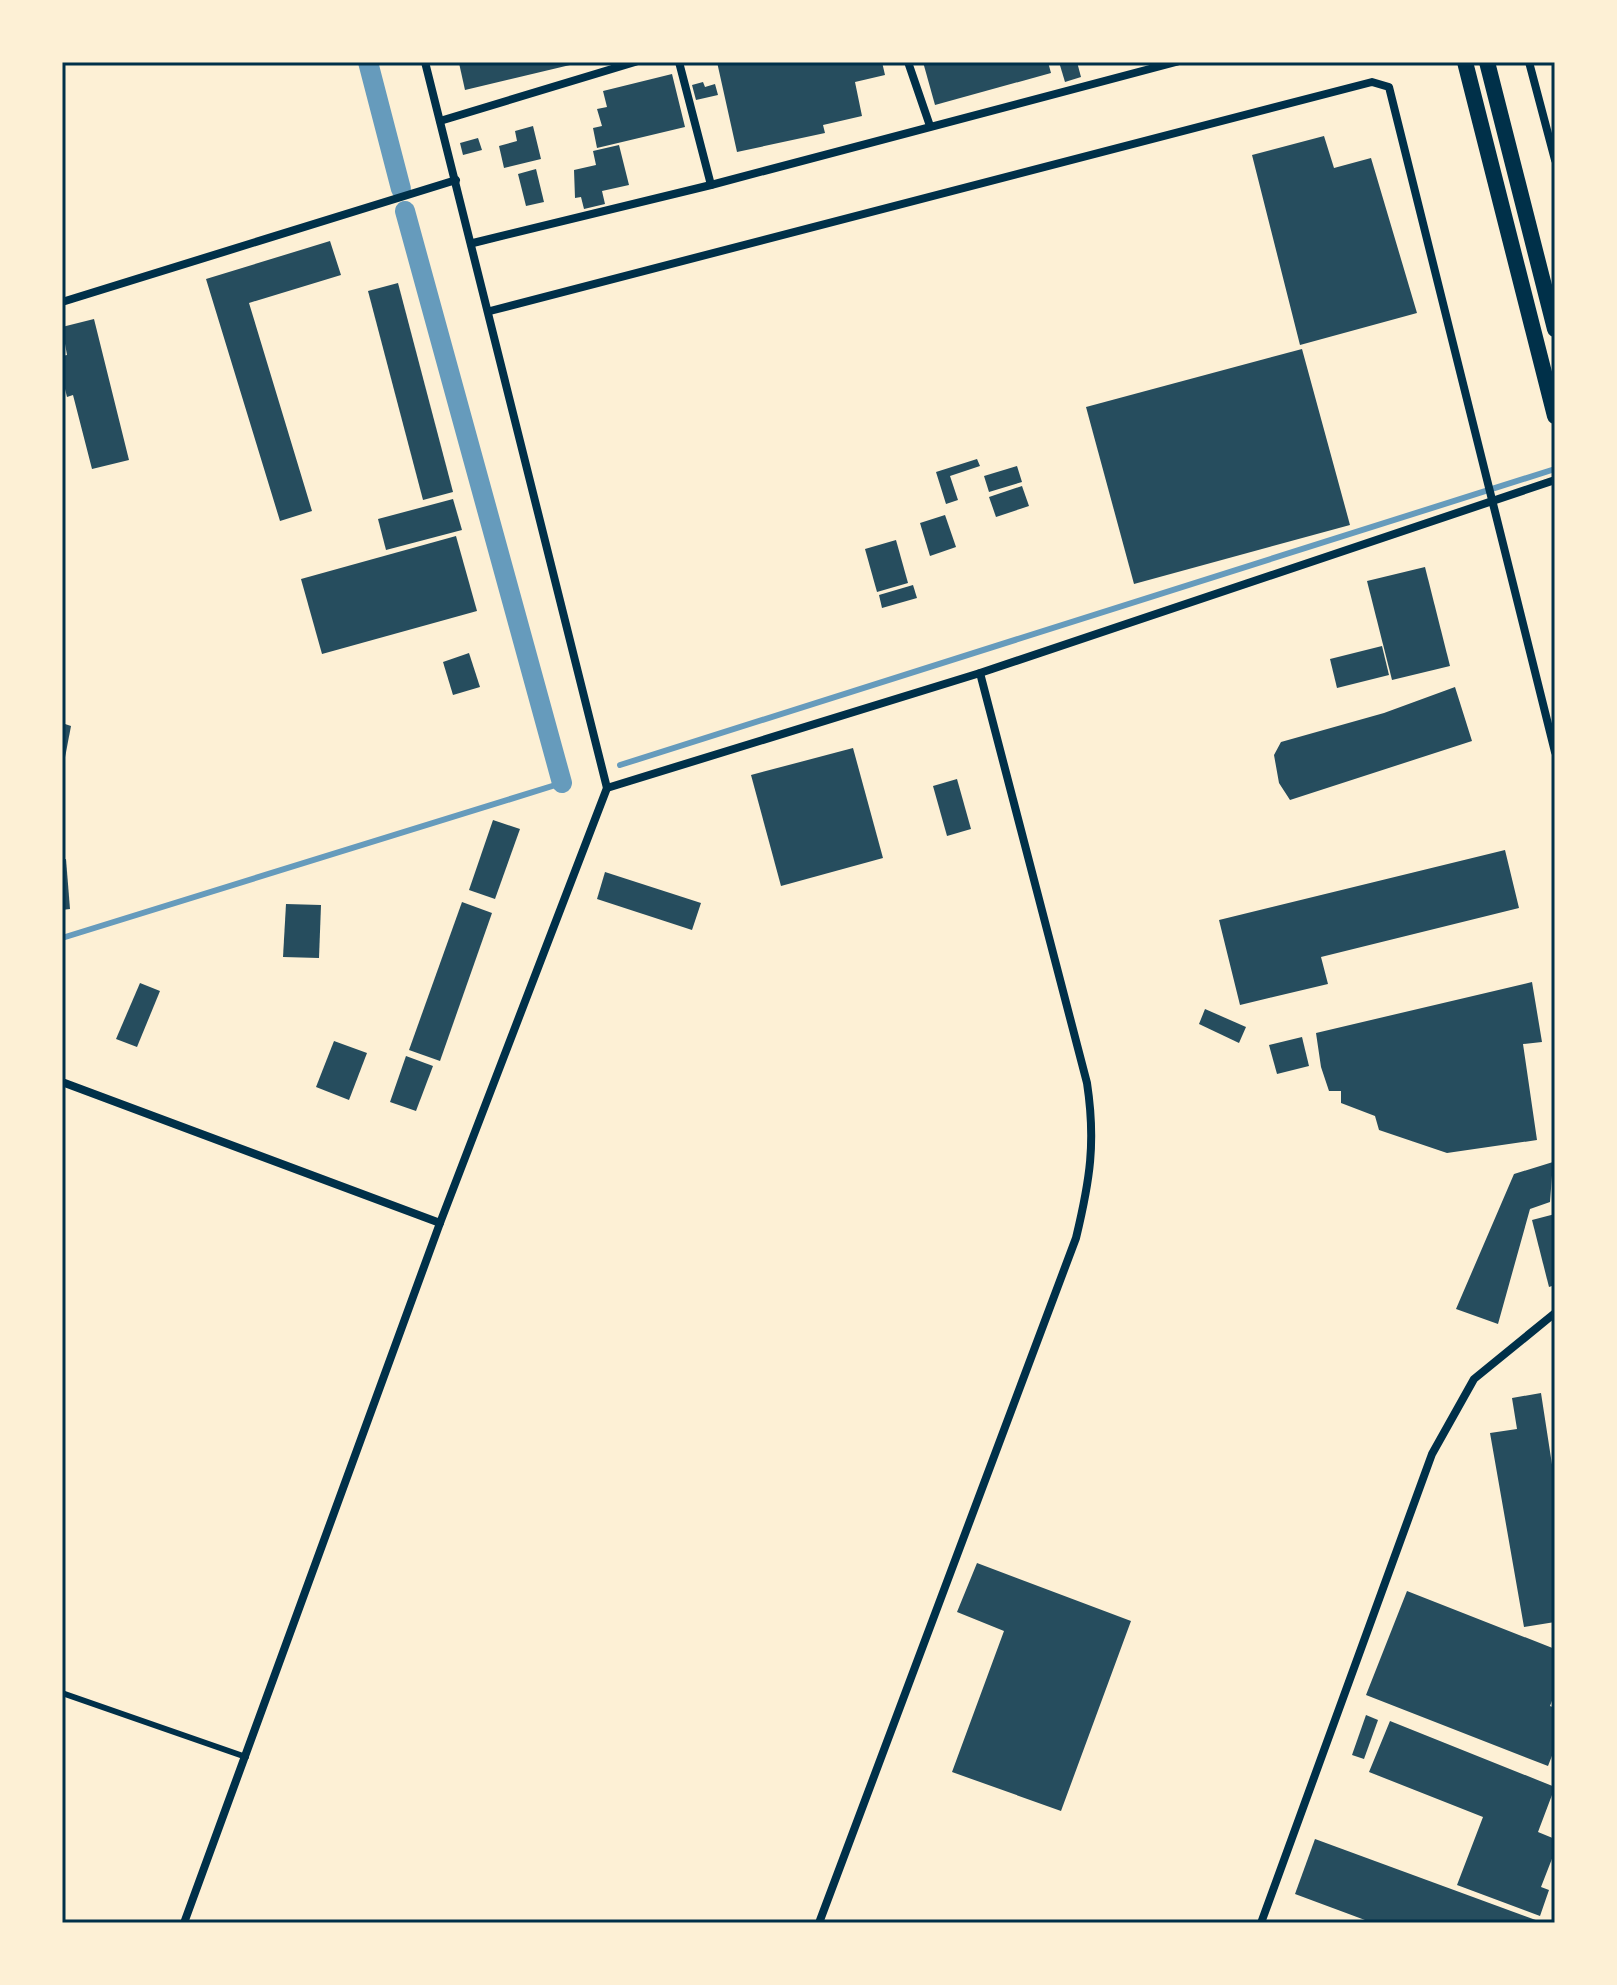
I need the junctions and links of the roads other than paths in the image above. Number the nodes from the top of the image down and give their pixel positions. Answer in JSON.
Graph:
{"nodes":[{"id":1,"x":425,"y":62,"type":"edge"},
{"id":2,"x":635,"y":62,"type":"edge"},
{"id":3,"x":679,"y":62,"type":"edge"},
{"id":4,"x":908,"y":62,"type":"edge"},
{"id":5,"x":1122,"y":62,"type":"edge"},
{"id":6,"x":1176,"y":62,"type":"edge"},
{"id":7,"x":1465,"y":62,"type":"edge"},
{"id":8,"x":1487,"y":62,"type":"edge"},
{"id":9,"x":1529,"y":62,"type":"edge"},
{"id":10,"x":1126,"y":74,"type":"junction"},
{"id":11,"x":440,"y":121,"type":"junction"},
{"id":12,"x":930,"y":126,"type":"junction"},
{"id":13,"x":1555,"y":160,"type":"edge"},
{"id":14,"x":456,"y":180,"type":"junction"},
{"id":15,"x":711,"y":185,"type":"junction"},
{"id":16,"x":473,"y":243,"type":"junction"},
{"id":17,"x":62,"y":302,"type":"edge"},
{"id":18,"x":490,"y":311,"type":"junction"},
{"id":19,"x":1555,"y":329,"type":"edge"},
{"id":20,"x":1555,"y":416,"type":"edge"},
{"id":21,"x":1555,"y":480,"type":"edge"},
{"id":22,"x":1491,"y":502,"type":"junction"},
{"id":23,"x":980,"y":673,"type":"junction"},
{"id":24,"x":1555,"y":752,"type":"edge"},
{"id":25,"x":607,"y":788,"type":"junction"},
{"id":26,"x":62,"y":1082,"type":"edge"},
{"id":27,"x":440,"y":1223,"type":"junction"},
{"id":28,"x":1555,"y":1313,"type":"edge"},
{"id":29,"x":62,"y":1693,"type":"edge"},
{"id":30,"x":246,"y":1757,"type":"junction"},
{"id":31,"x":184,"y":1923,"type":"edge"},
{"id":32,"x":819,"y":1923,"type":"edge"},
{"id":33,"x":1261,"y":1923,"type":"edge"}],
"edges":[{"from":1,"to":11,"type":"street"},
{"from":2,"to":11,"type":"street"},
{"from":3,"to":15,"type":"street"},
{"from":4,"to":12,"type":"street"},
{"from":5,"to":10,"type":"street"},
{"from":6,"to":10,"type":"street"},
{"from":7,"to":20,"type":"main road"},
{"from":8,"to":19,"type":"main road"},
{"from":9,"to":13,"type":"street"},
{"from":10,"to":12,"type":"street"},
{"from":11,"to":14,"type":"street"},
{"from":12,"to":15,"type":"street"},
{"from":14,"to":16,"type":"street"},
{"from":14,"to":17,"type":"street"},
{"from":15,"to":16,"type":"street"},
{"from":16,"to":18,"type":"street"},
{"from":18,"to":22,"type":"street"},
{"from":18,"to":25,"type":"street"},
{"from":21,"to":22,"type":"street"},
{"from":22,"to":23,"type":"street"},
{"from":22,"to":24,"type":"street"},
{"from":23,"to":25,"type":"street"},
{"from":23,"to":32,"type":"street"},
{"from":25,"to":27,"type":"street"},
{"from":26,"to":27,"type":"street"},
{"from":27,"to":30,"type":"street"},
{"from":28,"to":33,"type":"street"},
{"from":29,"to":30,"type":"lane"},
{"from":30,"to":31,"type":"street"}]}
